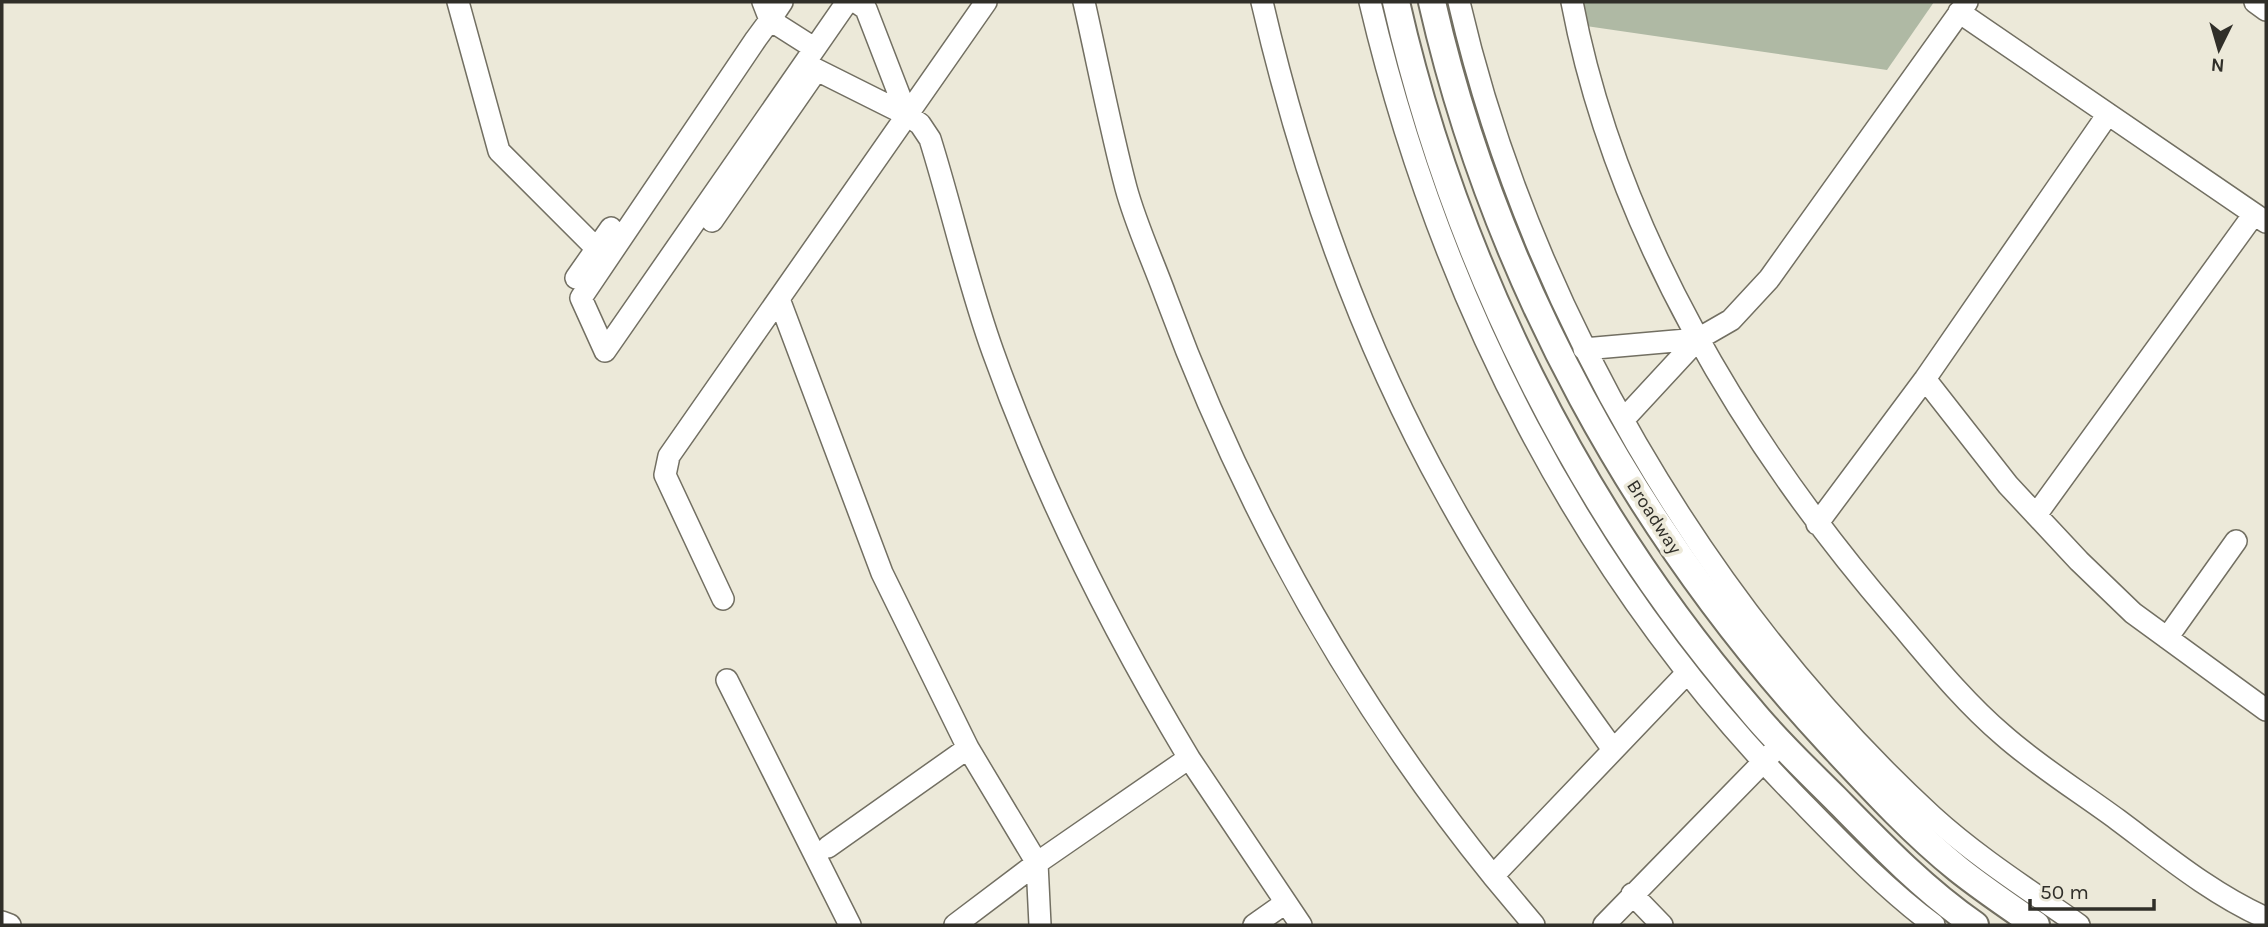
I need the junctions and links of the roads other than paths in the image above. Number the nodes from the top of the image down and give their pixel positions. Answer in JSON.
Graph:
{"nodes":[{"id":1,"x":458,"y":2,"type":"edge"},
{"id":2,"x":782,"y":2,"type":"edge"},
{"id":3,"x":986,"y":2,"type":"edge"},
{"id":4,"x":1084,"y":2,"type":"edge"},
{"id":5,"x":1262,"y":2,"type":"edge"},
{"id":6,"x":1370,"y":2,"type":"edge"},
{"id":7,"x":1396,"y":2,"type":"edge"},
{"id":8,"x":1432,"y":2,"type":"edge"},
{"id":9,"x":1459,"y":2,"type":"edge"},
{"id":10,"x":1572,"y":2,"type":"edge"},
{"id":11,"x":2255,"y":2,"type":"edge"},
{"id":12,"x":860,"y":4,"type":"edge"},
{"id":13,"x":1963,"y":7,"type":"edge"},
{"id":14,"x":2266,"y":10,"type":"edge"},
{"id":15,"x":766,"y":11,"type":"edge"},
{"id":16,"x":756,"y":39,"type":"junction"},
{"id":17,"x":811,"y":61,"type":"junction"},
{"id":18,"x":2108,"y":114,"type":"junction"},
{"id":19,"x":907,"y":115,"type":"junction"},
{"id":20,"x":1512,"y":216,"type":"junction"},
{"id":21,"x":2260,"y":218,"type":"edge"},
{"id":22,"x":1468,"y":234,"type":"junction"},
{"id":23,"x":1442,"y":241,"type":"junction"},
{"id":24,"x":597,"y":248,"type":"junction"},
{"id":25,"x":576,"y":278,"type":"dead end"},
{"id":26,"x":779,"y":299,"type":"junction"},
{"id":27,"x":1698,"y":339,"type":"junction"},
{"id":28,"x":1584,"y":349,"type":"junction"},
{"id":29,"x":1925,"y":379,"type":"junction"},
{"id":30,"x":1623,"y":420,"type":"junction"},
{"id":31,"x":2036,"y":515,"type":"junction"},
{"id":32,"x":1817,"y":524,"type":"junction"},
{"id":33,"x":2236,"y":541,"type":"dead end"},
{"id":34,"x":1692,"y":554,"type":"junction"},
{"id":35,"x":723,"y":599,"type":"dead end"},
{"id":36,"x":2168,"y":638,"type":"junction"},
{"id":37,"x":1687,"y":673,"type":"junction"},
{"id":38,"x":727,"y":680,"type":"dead end"},
{"id":39,"x":2266,"y":710,"type":"edge"},
{"id":40,"x":968,"y":748,"type":"junction"},
{"id":41,"x":1612,"y":748,"type":"junction"},
{"id":42,"x":1772,"y":753,"type":"junction"},
{"id":43,"x":1189,"y":758,"type":"junction"},
{"id":44,"x":828,"y":847,"type":"dead end"},
{"id":45,"x":1037,"y":863,"type":"junction"},
{"id":46,"x":1493,"y":876,"type":"junction"},
{"id":47,"x":1632,"y":894,"type":"junction"},
{"id":48,"x":1284,"y":904,"type":"junction"},
{"id":49,"x":2266,"y":918,"type":"edge"},
{"id":50,"x":2,"y":922,"type":"edge"},
{"id":51,"x":10,"y":925,"type":"edge"},
{"id":52,"x":850,"y":925,"type":"edge"},
{"id":53,"x":955,"y":925,"type":"edge"},
{"id":54,"x":1040,"y":925,"type":"edge"},
{"id":55,"x":1254,"y":925,"type":"edge"},
{"id":56,"x":1301,"y":925,"type":"edge"},
{"id":57,"x":1534,"y":925,"type":"edge"},
{"id":58,"x":1604,"y":925,"type":"edge"},
{"id":59,"x":1662,"y":925,"type":"edge"},
{"id":60,"x":1934,"y":925,"type":"edge"},
{"id":61,"x":1975,"y":925,"type":"edge"},
{"id":62,"x":2036,"y":925,"type":"edge"},
{"id":63,"x":2079,"y":925,"type":"edge"}],
"edges":[{"from":1,"to":24,"type":"street"},
{"from":2,"to":15,"type":"street"},
{"from":3,"to":19,"type":"street"},
{"from":4,"to":46,"type":"street"},
{"from":5,"to":41,"type":"street"},
{"from":6,"to":23,"type":"street"},
{"from":7,"to":22,"type":"main road","name":"Broadway"},
{"from":8,"to":20,"type":"main road","name":"Broadway"},
{"from":9,"to":20,"type":"street"},
{"from":10,"to":27,"type":"street"},
{"from":11,"to":14,"type":"street"},
{"from":12,"to":17,"type":"street"},
{"from":12,"to":19,"type":"street"},
{"from":13,"to":18,"type":"street"},
{"from":13,"to":27,"type":"street"},
{"from":15,"to":16,"type":"street"},
{"from":15,"to":17,"type":"street"},
{"from":16,"to":17,"type":"street"},
{"from":16,"to":24,"type":"street"},
{"from":17,"to":19,"type":"street"},
{"from":18,"to":21,"type":"street"},
{"from":18,"to":29,"type":"street"},
{"from":19,"to":26,"type":"street"},
{"from":19,"to":43,"type":"street"},
{"from":20,"to":28,"type":"street"},
{"from":20,"to":34,"type":"main road","name":"Broadway"},
{"from":21,"to":31,"type":"street"},
{"from":22,"to":23,"type":"street"},
{"from":22,"to":42,"type":"main road","name":"Broadway"},
{"from":23,"to":37,"type":"street"},
{"from":24,"to":25,"type":"street"},
{"from":26,"to":35,"type":"street"},
{"from":26,"to":40,"type":"street"},
{"from":27,"to":28,"type":"street"},
{"from":27,"to":30,"type":"street"},
{"from":27,"to":32,"type":"street"},
{"from":28,"to":30,"type":"street"},
{"from":29,"to":31,"type":"street"},
{"from":29,"to":32,"type":"street"},
{"from":30,"to":34,"type":"street"},
{"from":31,"to":36,"type":"street"},
{"from":32,"to":49,"type":"street"},
{"from":33,"to":36,"type":"street"},
{"from":34,"to":62,"type":"main road","name":"Broadway"},
{"from":34,"to":63,"type":"street"},
{"from":36,"to":39,"type":"street"},
{"from":37,"to":41,"type":"street"},
{"from":37,"to":42,"type":"street"},
{"from":38,"to":52,"type":"street"},
{"from":40,"to":44,"type":"street"},
{"from":40,"to":45,"type":"street"},
{"from":41,"to":46,"type":"street"},
{"from":42,"to":47,"type":"street"},
{"from":42,"to":60,"type":"street"},
{"from":42,"to":61,"type":"main road","name":"Broadway"},
{"from":43,"to":45,"type":"street"},
{"from":43,"to":48,"type":"street"},
{"from":45,"to":53,"type":"street"},
{"from":45,"to":54,"type":"street"},
{"from":46,"to":57,"type":"street"},
{"from":47,"to":58,"type":"street"},
{"from":47,"to":59,"type":"street"},
{"from":48,"to":55,"type":"street"},
{"from":48,"to":56,"type":"street"},
{"from":50,"to":51,"type":"street"}]}
